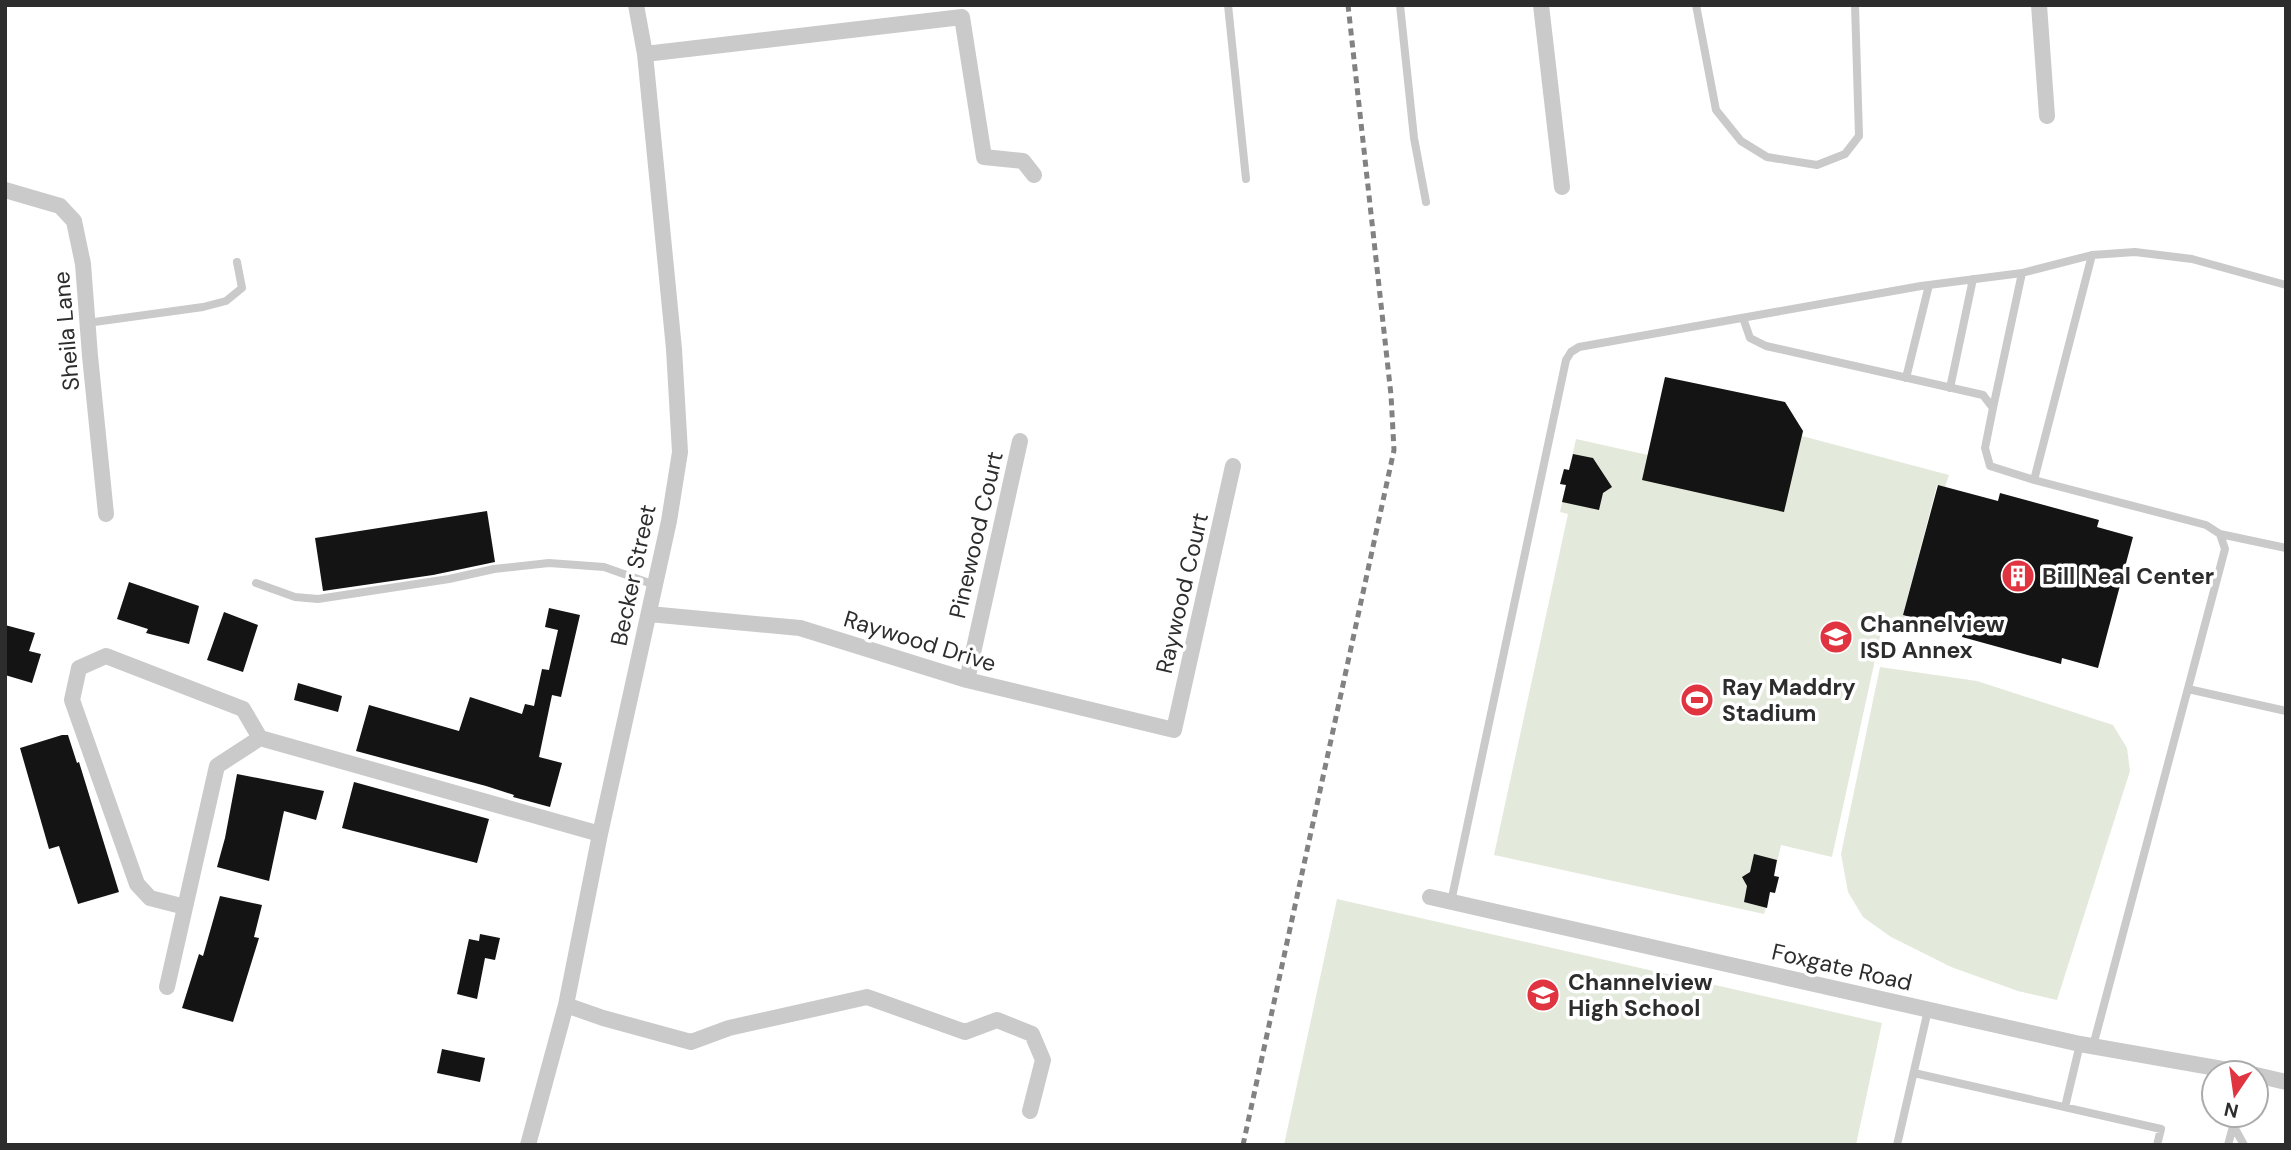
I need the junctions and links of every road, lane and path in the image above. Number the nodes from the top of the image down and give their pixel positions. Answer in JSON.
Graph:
{"nodes":[{"id":1,"x":636,"y":5,"type":"edge"},
{"id":2,"x":1228,"y":5,"type":"edge"},
{"id":3,"x":1400,"y":5,"type":"edge"},
{"id":4,"x":1541,"y":5,"type":"edge"},
{"id":5,"x":1696,"y":5,"type":"edge"},
{"id":6,"x":1855,"y":5,"type":"edge"},
{"id":7,"x":2039,"y":5,"type":"edge"},
{"id":8,"x":645,"y":54,"type":"junction"},
{"id":9,"x":2048,"y":116,"type":"dead end"},
{"id":10,"x":1034,"y":175,"type":"dead end"},
{"id":11,"x":1246,"y":179,"type":"dead end"},
{"id":12,"x":1562,"y":187,"type":"dead end"},
{"id":13,"x":5,"y":190,"type":"edge"},
{"id":14,"x":1426,"y":202,"type":"dead end"},
{"id":15,"x":2092,"y":255,"type":"junction"},
{"id":16,"x":237,"y":262,"type":"dead end"},
{"id":17,"x":2022,"y":273,"type":"junction"},
{"id":18,"x":1973,"y":279,"type":"junction"},
{"id":19,"x":1929,"y":285,"type":"junction"},
{"id":20,"x":2286,"y":285,"type":"edge"},
{"id":21,"x":1743,"y":318,"type":"junction"},
{"id":22,"x":87,"y":323,"type":"junction"},
{"id":23,"x":1906,"y":378,"type":"junction"},
{"id":24,"x":1950,"y":388,"type":"junction"},
{"id":25,"x":1993,"y":408,"type":"junction"},
{"id":26,"x":1020,"y":441,"type":"dead end"},
{"id":27,"x":1233,"y":466,"type":"dead end"},
{"id":28,"x":2034,"y":480,"type":"junction"},
{"id":29,"x":107,"y":514,"type":"dead end"},
{"id":30,"x":2220,"y":534,"type":"junction"},
{"id":31,"x":2286,"y":548,"type":"edge"},
{"id":32,"x":256,"y":583,"type":"dead end"},
{"id":33,"x":655,"y":585,"type":"junction"},
{"id":34,"x":649,"y":614,"type":"junction"},
{"id":35,"x":967,"y":680,"type":"junction"},
{"id":36,"x":2188,"y":689,"type":"junction"},
{"id":37,"x":2286,"y":711,"type":"edge"},
{"id":38,"x":1174,"y":730,"type":"joint"},
{"id":39,"x":261,"y":738,"type":"junction"},
{"id":40,"x":600,"y":834,"type":"junction"},
{"id":41,"x":1430,"y":897,"type":"dead end"},
{"id":42,"x":1451,"y":902,"type":"junction"},
{"id":43,"x":185,"y":907,"type":"junction"},
{"id":44,"x":167,"y":987,"type":"dead end"},
{"id":45,"x":566,"y":1005,"type":"junction"},
{"id":46,"x":1928,"y":1010,"type":"junction"},
{"id":47,"x":2086,"y":1045,"type":"junction"},
{"id":48,"x":2200,"y":1065,"type":"edge"},
{"id":49,"x":1914,"y":1073,"type":"junction"},
{"id":50,"x":2065,"y":1107,"type":"junction"},
{"id":51,"x":1030,"y":1111,"type":"dead end"},
{"id":52,"x":2235,"y":1129,"type":"edge"},
{"id":53,"x":528,"y":1145,"type":"edge"},
{"id":54,"x":1898,"y":1145,"type":"edge"},
{"id":55,"x":2157,"y":1145,"type":"edge"},
{"id":56,"x":2244,"y":1145,"type":"edge"}],
"edges":[{"from":1,"to":8,"type":"street","name":"Becker Street"},
{"from":2,"to":11,"type":"lane"},
{"from":3,"to":14,"type":"lane"},
{"from":4,"to":12,"type":"street"},
{"from":5,"to":6,"type":"lane"},
{"from":7,"to":9,"type":"street"},
{"from":8,"to":10,"type":"street"},
{"from":8,"to":33,"type":"street","name":"Becker Street"},
{"from":13,"to":22,"type":"street","name":"Sheila Lane"},
{"from":15,"to":17,"type":"lane"},
{"from":15,"to":20,"type":"lane"},
{"from":15,"to":28,"type":"lane"},
{"from":16,"to":22,"type":"lane"},
{"from":17,"to":18,"type":"lane"},
{"from":17,"to":25,"type":"lane"},
{"from":18,"to":19,"type":"lane"},
{"from":18,"to":24,"type":"lane"},
{"from":19,"to":21,"type":"lane"},
{"from":19,"to":23,"type":"lane"},
{"from":21,"to":23,"type":"lane"},
{"from":21,"to":42,"type":"lane"},
{"from":22,"to":29,"type":"street","name":"Sheila Lane"},
{"from":23,"to":24,"type":"lane"},
{"from":24,"to":25,"type":"lane"},
{"from":25,"to":28,"type":"lane"},
{"from":26,"to":35,"type":"street","name":"Pinewood Court"},
{"from":27,"to":38,"type":"street","name":"Raywood Court"},
{"from":28,"to":30,"type":"lane"},
{"from":30,"to":31,"type":"lane"},
{"from":30,"to":36,"type":"lane"},
{"from":32,"to":33,"type":"lane"},
{"from":33,"to":34,"type":"street","name":"Becker Street"},
{"from":34,"to":35,"type":"street","name":"Raywood Drive"},
{"from":34,"to":40,"type":"street","name":"Becker Street"},
{"from":35,"to":38,"type":"street","name":"Raywood Drive"},
{"from":36,"to":37,"type":"lane"},
{"from":36,"to":47,"type":"lane"},
{"from":39,"to":40,"type":"street"},
{"from":39,"to":43,"type":"street"},
{"from":39,"to":43,"type":"street"},
{"from":40,"to":45,"type":"street","name":"Becker Street"},
{"from":41,"to":42,"type":"street","name":"Foxgate Road"},
{"from":42,"to":46,"type":"street","name":"Foxgate Road"},
{"from":43,"to":44,"type":"street"},
{"from":45,"to":51,"type":"street"},
{"from":45,"to":53,"type":"street","name":"Becker Street"},
{"from":46,"to":47,"type":"street","name":"Foxgate Road"},
{"from":46,"to":49,"type":"lane"},
{"from":47,"to":48,"type":"street","name":"Foxgate Road"},
{"from":47,"to":50,"type":"lane"},
{"from":49,"to":50,"type":"lane"},
{"from":49,"to":54,"type":"lane"},
{"from":50,"to":55,"type":"lane"},
{"from":52,"to":56,"type":"lane"}]}
